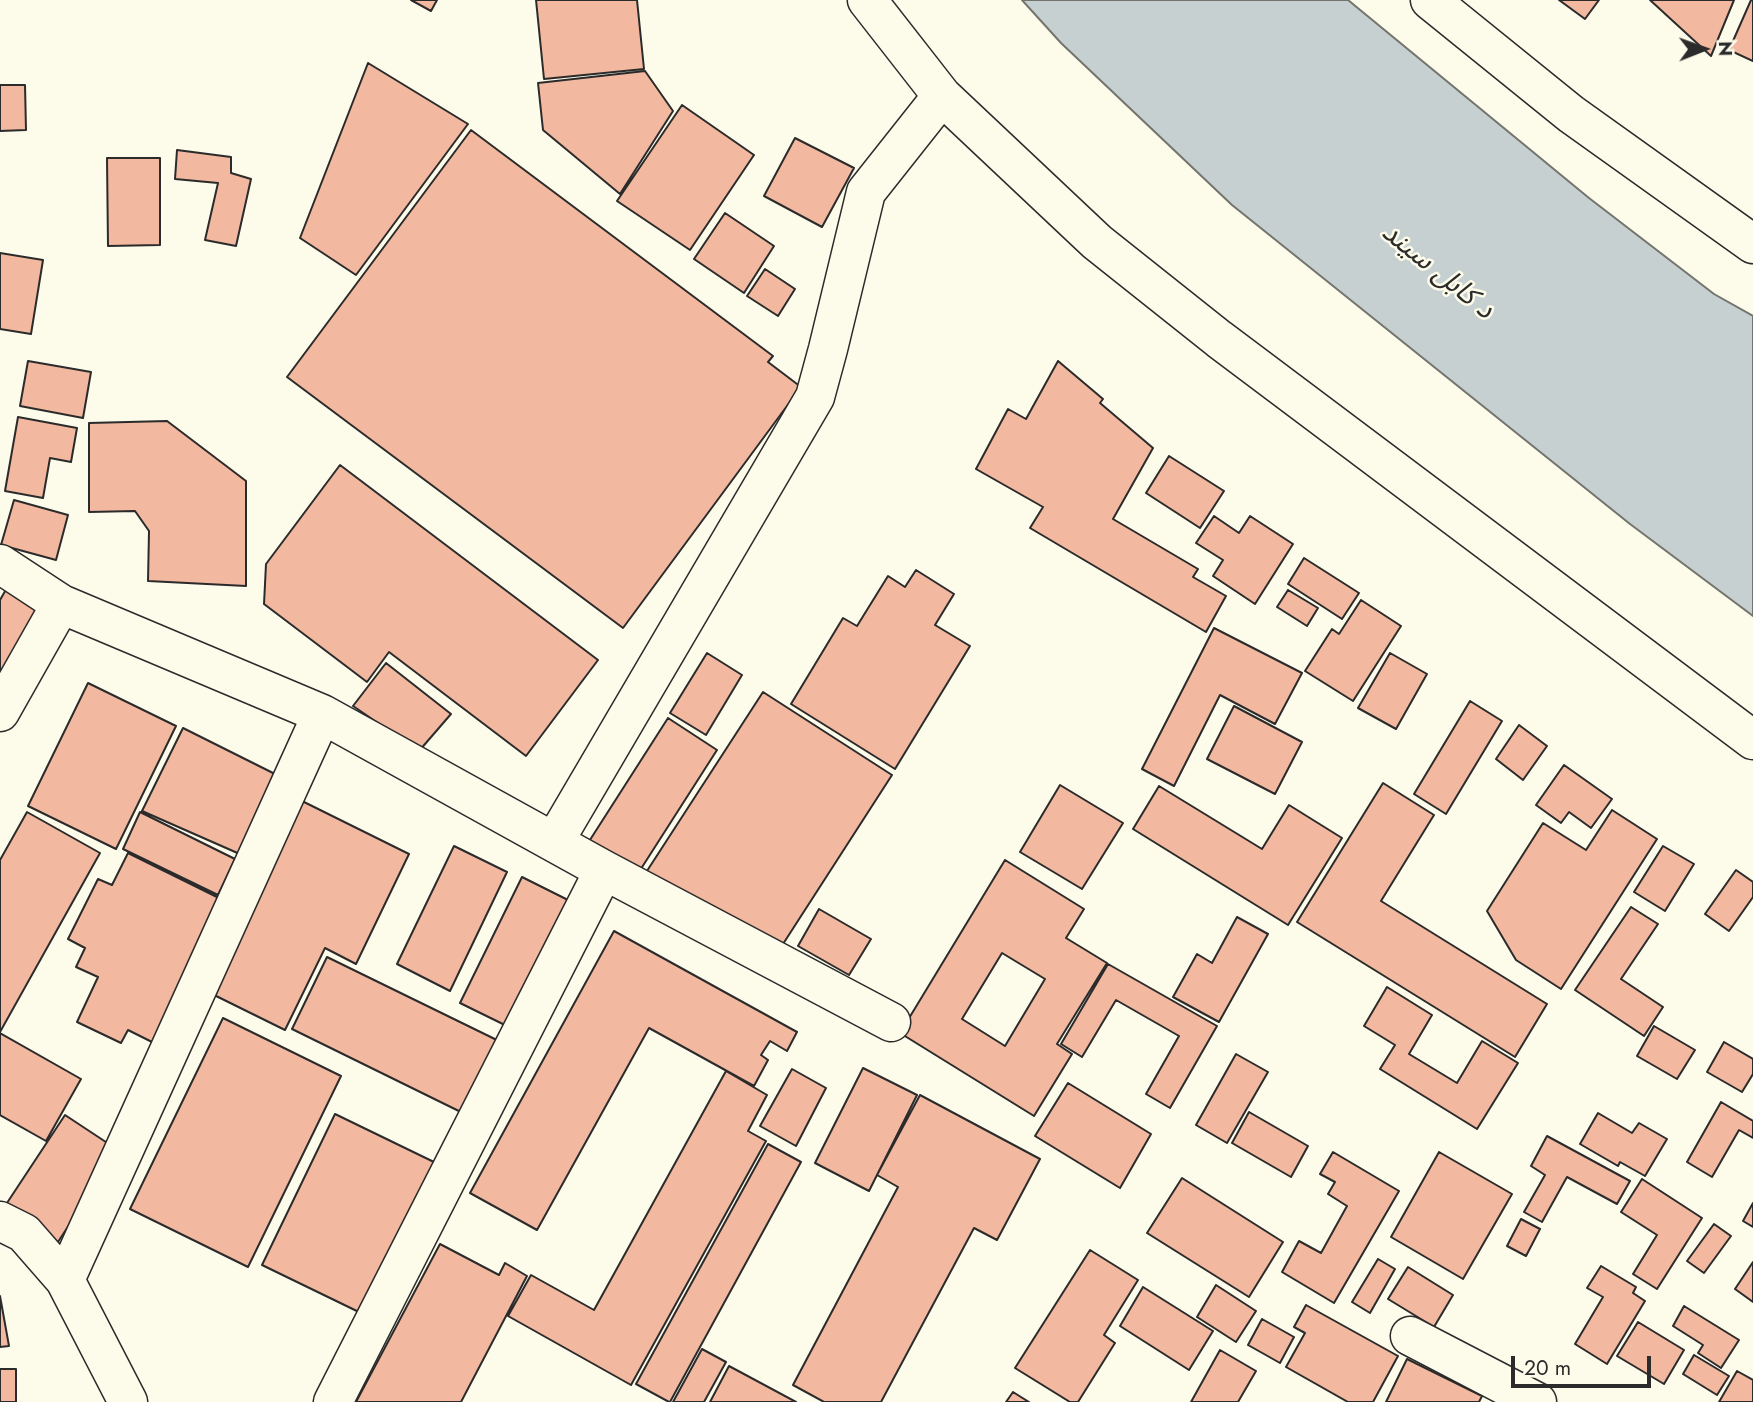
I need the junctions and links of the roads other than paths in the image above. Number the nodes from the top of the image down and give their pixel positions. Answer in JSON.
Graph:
{"nodes":[{"id":1,"x":867,"y":0,"type":"edge"},
{"id":2,"x":1430,"y":0,"type":"edge"},
{"id":3,"x":942,"y":96,"type":"junction"},
{"id":4,"x":1753,"y":244,"type":"edge"},
{"id":5,"x":0,"y":564,"type":"edge"},
{"id":6,"x":61,"y":604,"type":"junction"},
{"id":7,"x":0,"y":712,"type":"edge"},
{"id":8,"x":322,"y":714,"type":"junction"},
{"id":9,"x":1753,"y":740,"type":"edge"},
{"id":10,"x":554,"y":842,"type":"junction"},
{"id":11,"x":604,"y":870,"type":"junction"},
{"id":12,"x":891,"y":1021,"type":"dead end"},
{"id":13,"x":0,"y":1221,"type":"edge"},
{"id":14,"x":65,"y":1280,"type":"junction"},
{"id":15,"x":1410,"y":1336,"type":"dead end"},
{"id":16,"x":128,"y":1402,"type":"edge"},
{"id":17,"x":333,"y":1402,"type":"edge"},
{"id":18,"x":1537,"y":1402,"type":"edge"}],
"edges":[{"from":1,"to":3,"type":"street"},
{"from":2,"to":4,"type":"street"},
{"from":3,"to":9,"type":"street"},
{"from":3,"to":10,"type":"street"},
{"from":5,"to":6,"type":"street"},
{"from":6,"to":7,"type":"street"},
{"from":6,"to":8,"type":"street"},
{"from":8,"to":10,"type":"street"},
{"from":8,"to":14,"type":"street"},
{"from":10,"to":11,"type":"street"},
{"from":11,"to":12,"type":"street"},
{"from":11,"to":17,"type":"street"},
{"from":13,"to":14,"type":"street"},
{"from":14,"to":16,"type":"street"},
{"from":15,"to":18,"type":"street"}]}
